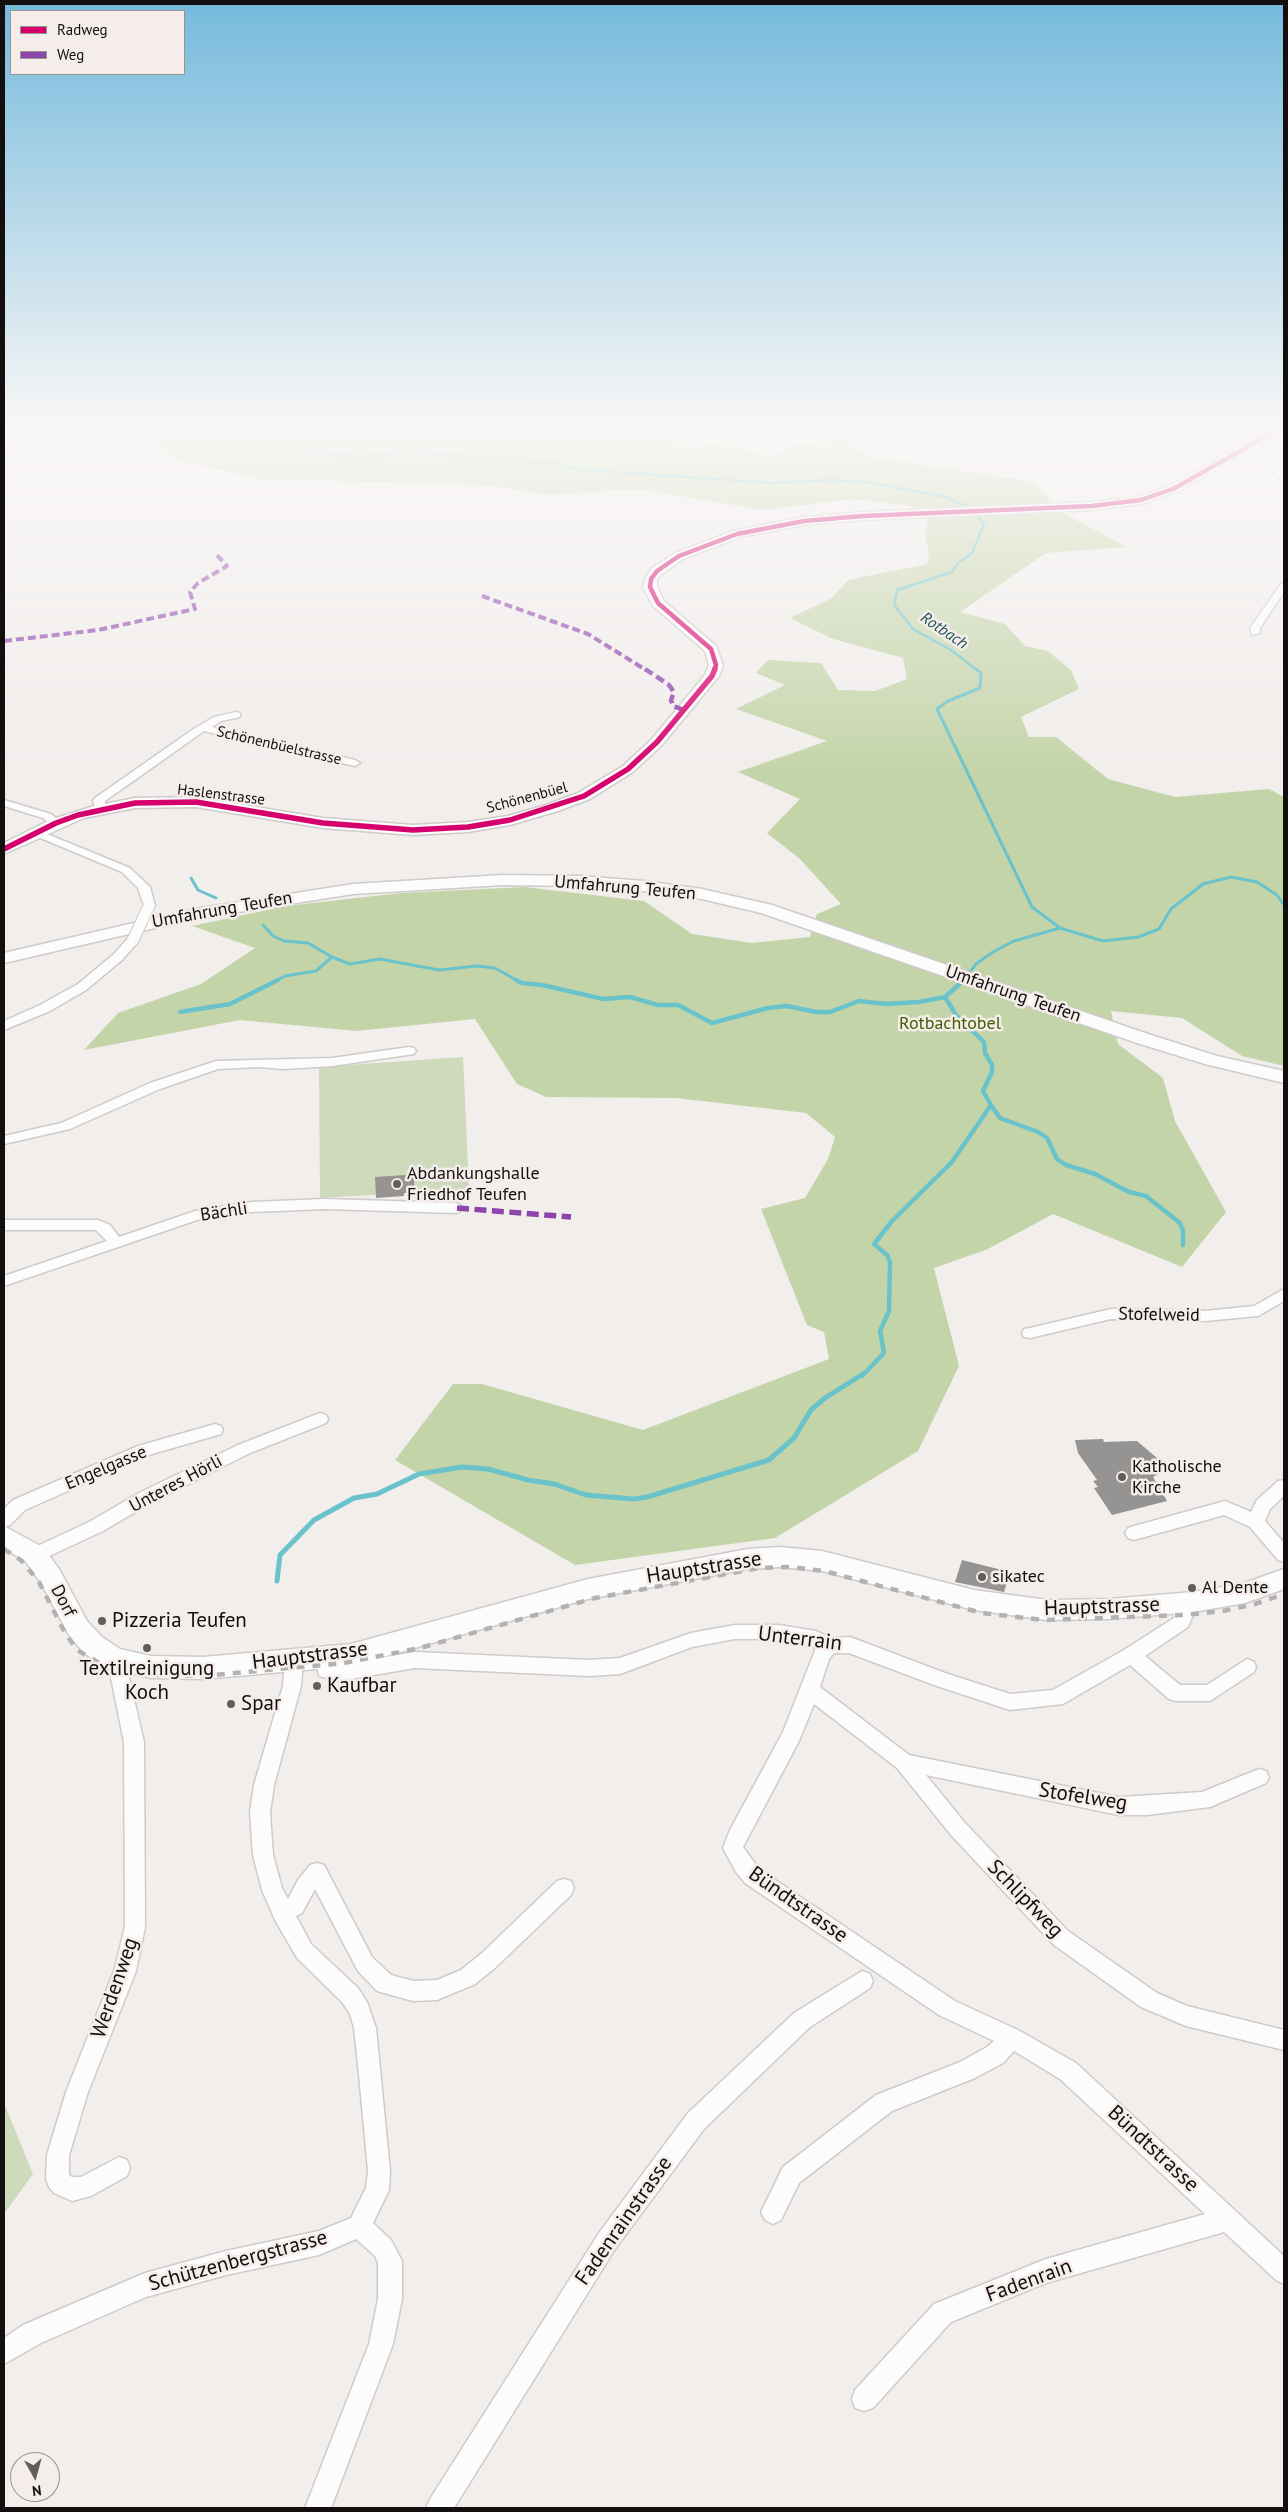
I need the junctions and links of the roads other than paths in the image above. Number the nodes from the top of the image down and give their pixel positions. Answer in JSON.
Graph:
{"nodes":[{"id":1,"x":713,"y":542,"type":"edge"},
{"id":2,"x":1284,"y":586,"type":"edge"},
{"id":3,"x":1255,"y":634,"type":"dead end"},
{"id":4,"x":236,"y":715,"type":"dead end"},
{"id":5,"x":203,"y":728,"type":"junction"},
{"id":6,"x":355,"y":763,"type":"dead end"},
{"id":7,"x":4,"y":803,"type":"edge"},
{"id":8,"x":100,"y":809,"type":"junction"},
{"id":9,"x":56,"y":823,"type":"junction"},
{"id":10,"x":324,"y":823,"type":"joint"},
{"id":11,"x":35,"y":832,"type":"junction"},
{"id":12,"x":4,"y":849,"type":"edge"},
{"id":13,"x":4,"y":958,"type":"edge"},
{"id":14,"x":4,"y":1026,"type":"edge"},
{"id":15,"x":409,"y":1050,"type":"dead end"},
{"id":16,"x":1284,"y":1077,"type":"edge"},
{"id":17,"x":4,"y":1140,"type":"edge"},
{"id":18,"x":457,"y":1208,"type":"dead end"},
{"id":19,"x":4,"y":1225,"type":"edge"},
{"id":20,"x":116,"y":1243,"type":"junction"},
{"id":21,"x":4,"y":1281,"type":"edge"},
{"id":22,"x":1284,"y":1294,"type":"edge"},
{"id":23,"x":1030,"y":1333,"type":"dead end"},
{"id":24,"x":320,"y":1419,"type":"dead end"},
{"id":25,"x":215,"y":1430,"type":"dead end"},
{"id":26,"x":1284,"y":1486,"type":"edge"},
{"id":27,"x":4,"y":1520,"type":"edge"},
{"id":28,"x":1256,"y":1522,"type":"junction"},
{"id":29,"x":1134,"y":1533,"type":"dead end"},
{"id":30,"x":4,"y":1536,"type":"edge"},
{"id":31,"x":35,"y":1555,"type":"junction"},
{"id":32,"x":1284,"y":1555,"type":"edge"},
{"id":33,"x":1284,"y":1580,"type":"edge"},
{"id":34,"x":1180,"y":1604,"type":"junction"},
{"id":35,"x":829,"y":1646,"type":"junction"},
{"id":36,"x":1131,"y":1655,"type":"junction"},
{"id":37,"x":324,"y":1658,"type":"junction"},
{"id":38,"x":294,"y":1660,"type":"junction"},
{"id":39,"x":121,"y":1661,"type":"junction"},
{"id":40,"x":1247,"y":1667,"type":"dead end"},
{"id":41,"x":810,"y":1690,"type":"junction"},
{"id":42,"x":904,"y":1762,"type":"junction"},
{"id":43,"x":1260,"y":1777,"type":"dead end"},
{"id":44,"x":564,"y":1888,"type":"dead end"},
{"id":45,"x":282,"y":1913,"type":"junction"},
{"id":46,"x":862,"y":1981,"type":"dead end"},
{"id":47,"x":1012,"y":2038,"type":"junction"},
{"id":48,"x":1284,"y":2040,"type":"edge"},
{"id":49,"x":119,"y":2168,"type":"dead end"},
{"id":50,"x":773,"y":2212,"type":"dead end"},
{"id":51,"x":1228,"y":2220,"type":"junction"},
{"id":52,"x":359,"y":2226,"type":"junction"},
{"id":53,"x":1284,"y":2272,"type":"edge"},
{"id":54,"x":4,"y":2352,"type":"edge"},
{"id":55,"x":864,"y":2400,"type":"dead end"},
{"id":56,"x":318,"y":2508,"type":"edge"},
{"id":57,"x":439,"y":2508,"type":"edge"}],
"edges":[{"from":1,"to":10,"type":"street","name":"Schönenbüel"},
{"from":2,"to":3,"type":"street"},
{"from":4,"to":5,"type":"street","name":"Schönenbüelstrasse"},
{"from":5,"to":6,"type":"street","name":"Schönenbüelstrasse"},
{"from":5,"to":8,"type":"street","name":"Schönenbüelstrasse"},
{"from":7,"to":9,"type":"street"},
{"from":8,"to":9,"type":"street","name":"Haslenstrasse"},
{"from":8,"to":10,"type":"street","name":"Haslenstrasse"},
{"from":9,"to":11,"type":"street","name":"Haslenstrasse"},
{"from":11,"to":12,"type":"street","name":"Haslenstrasse"},
{"from":11,"to":14,"type":"street","bridge":true},
{"from":13,"to":16,"type":"street","name":"Umfahrung Teufen"},
{"from":15,"to":17,"type":"street"},
{"from":18,"to":20,"type":"street","name":"Bächli"},
{"from":19,"to":20,"type":"street"},
{"from":20,"to":21,"type":"street","name":"Bächli"},
{"from":22,"to":23,"type":"street","name":"Stofelweid"},
{"from":24,"to":31,"type":"street","name":"Unteres Hörli"},
{"from":25,"to":27,"type":"street","name":"Engelgasse"},
{"from":26,"to":28,"type":"street"},
{"from":28,"to":29,"type":"street"},
{"from":28,"to":32,"type":"street"},
{"from":30,"to":31,"type":"street","name":"Dorf"},
{"from":31,"to":39,"type":"street","name":"Dorf"},
{"from":33,"to":34,"type":"street","name":"Hauptstrasse"},
{"from":34,"to":36,"type":"street","name":"Unterrain"},
{"from":34,"to":37,"type":"street","name":"Hauptstrasse"},
{"from":35,"to":36,"type":"street","name":"Unterrain"},
{"from":35,"to":37,"type":"street","name":"Unterrain"},
{"from":35,"to":41,"type":"street","name":"Bündtstrasse"},
{"from":36,"to":40,"type":"street"},
{"from":37,"to":38,"type":"street","name":"Hauptstrasse"},
{"from":38,"to":39,"type":"street","name":"Hauptstrasse"},
{"from":38,"to":45,"type":"street"},
{"from":39,"to":49,"type":"street","name":"Werdenweg"},
{"from":41,"to":42,"type":"street","name":"Schlipfweg"},
{"from":41,"to":47,"type":"street","name":"Bündtstrasse"},
{"from":42,"to":43,"type":"street","name":"Stofelweg"},
{"from":42,"to":48,"type":"street","name":"Schlipfweg"},
{"from":44,"to":45,"type":"street"},
{"from":45,"to":52,"type":"street"},
{"from":46,"to":57,"type":"street","name":"Fadenrainstrasse"},
{"from":47,"to":50,"type":"street"},
{"from":47,"to":51,"type":"street","name":"Bündtstrasse"},
{"from":51,"to":53,"type":"street","name":"Bündtstrasse"},
{"from":51,"to":55,"type":"street","name":"Fadenrain"},
{"from":52,"to":54,"type":"street","name":"Schützenbergstrasse"},
{"from":52,"to":56,"type":"street"}]}
